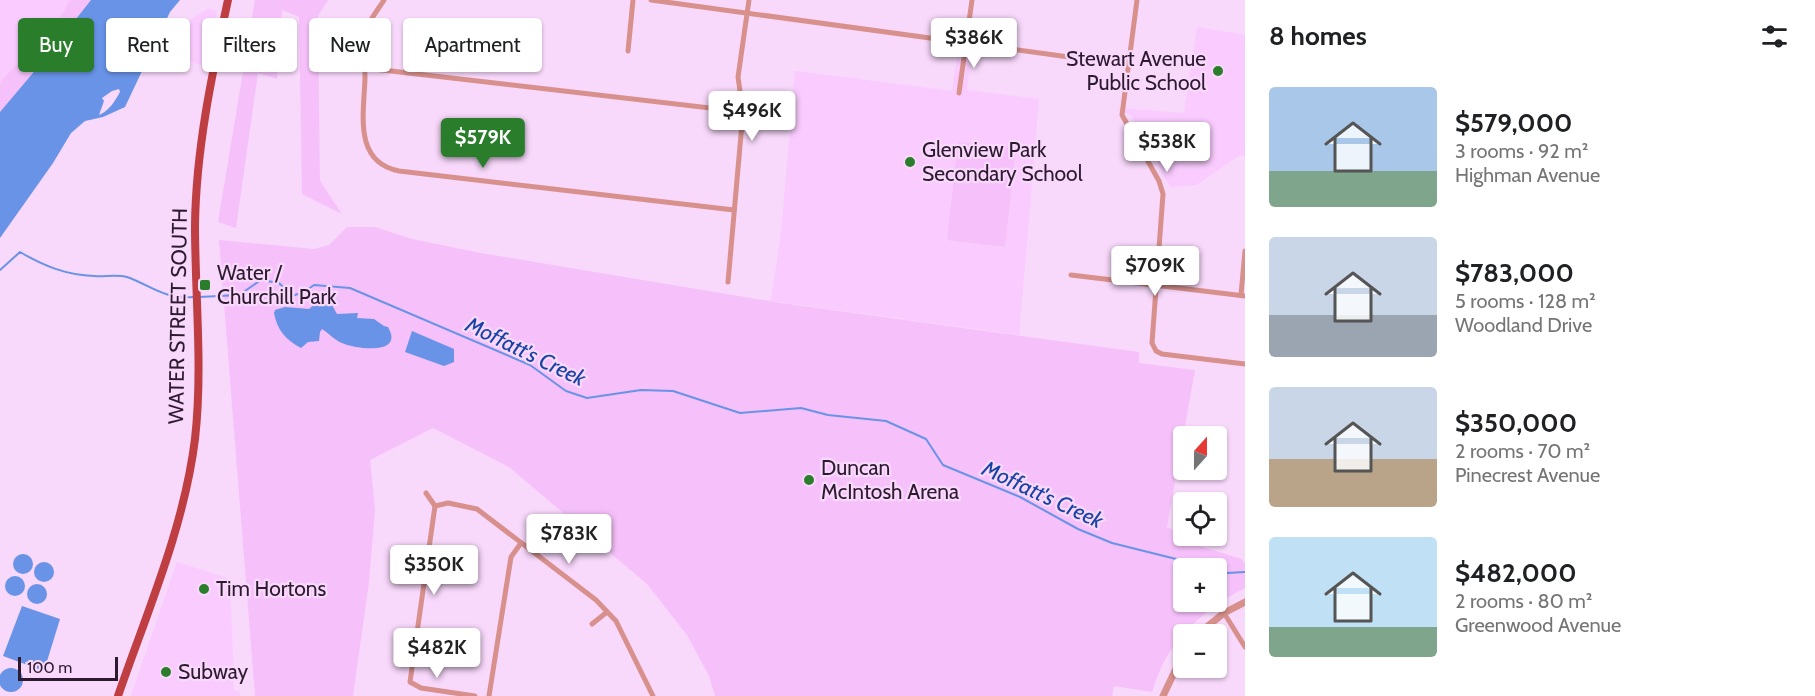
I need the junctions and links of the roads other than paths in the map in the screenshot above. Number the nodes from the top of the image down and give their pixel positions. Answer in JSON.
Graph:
{"nodes":[{"id":1,"x":228,"y":0,"type":"edge"},
{"id":2,"x":384,"y":0,"type":"edge"},
{"id":3,"x":633,"y":0,"type":"edge"},
{"id":4,"x":651,"y":0,"type":"edge"},
{"id":5,"x":749,"y":0,"type":"edge"},
{"id":6,"x":972,"y":0,"type":"edge"},
{"id":7,"x":1137,"y":0,"type":"edge"},
{"id":8,"x":747,"y":13,"type":"junction"},
{"id":9,"x":374,"y":18,"type":"edge"},
{"id":10,"x":966,"y":43,"type":"junction"},
{"id":11,"x":628,"y":51,"type":"dead end"},
{"id":12,"x":1128,"y":65,"type":"junction"},
{"id":13,"x":391,"y":71,"type":"edge"},
{"id":14,"x":365,"y":72,"type":"edge"},
{"id":15,"x":959,"y":93,"type":"dead end"},
{"id":16,"x":743,"y":112,"type":"junction"},
{"id":17,"x":787,"y":117,"type":"dead end"},
{"id":18,"x":734,"y":210,"type":"junction"},
{"id":19,"x":1245,"y":251,"type":"edge"},
{"id":20,"x":1071,"y":275,"type":"dead end"},
{"id":21,"x":728,"y":282,"type":"dead end"},
{"id":22,"x":1155,"y":285,"type":"junction"},
{"id":23,"x":1243,"y":296,"type":"edge"},
{"id":24,"x":1245,"y":364,"type":"edge"},
{"id":25,"x":426,"y":493,"type":"dead end"},
{"id":26,"x":435,"y":506,"type":"junction"},
{"id":27,"x":521,"y":543,"type":"junction"},
{"id":28,"x":1245,"y":602,"type":"edge"},
{"id":29,"x":1227,"y":611,"type":"edge"},
{"id":30,"x":607,"y":612,"type":"junction"},
{"id":31,"x":1224,"y":612,"type":"joint"},
{"id":32,"x":591,"y":624,"type":"dead end"},
{"id":33,"x":1210,"y":624,"type":"edge"},
{"id":34,"x":1245,"y":647,"type":"edge"},
{"id":35,"x":1173,"y":675,"type":"edge"},
{"id":36,"x":457,"y":695,"type":"edge"},
{"id":37,"x":118,"y":696,"type":"edge"},
{"id":38,"x":475,"y":696,"type":"edge"},
{"id":39,"x":489,"y":696,"type":"edge"},
{"id":40,"x":653,"y":696,"type":"edge"},
{"id":41,"x":1163,"y":696,"type":"edge"}],
"edges":[{"from":1,"to":37,"type":"main road","name":"WATER STREET SOUTH"},
{"from":2,"to":9,"type":"street"},
{"from":3,"to":11,"type":"street"},
{"from":4,"to":8,"type":"street"},
{"from":5,"to":8,"type":"street"},
{"from":6,"to":10,"type":"street"},
{"from":7,"to":12,"type":"street"},
{"from":8,"to":10,"type":"street"},
{"from":8,"to":16,"type":"street"},
{"from":10,"to":12,"type":"street"},
{"from":10,"to":15,"type":"street"},
{"from":12,"to":22,"type":"street"},
{"from":13,"to":16,"type":"street"},
{"from":14,"to":18,"type":"street"},
{"from":16,"to":17,"type":"street"},
{"from":16,"to":18,"type":"street"},
{"from":18,"to":21,"type":"street"},
{"from":19,"to":23,"type":"street"},
{"from":20,"to":22,"type":"street"},
{"from":22,"to":23,"type":"street"},
{"from":22,"to":24,"type":"street"},
{"from":25,"to":26,"type":"street"},
{"from":26,"to":27,"type":"street"},
{"from":26,"to":36,"type":"street"},
{"from":27,"to":30,"type":"street"},
{"from":27,"to":39,"type":"street"},
{"from":28,"to":29,"type":"street"},
{"from":30,"to":32,"type":"street"},
{"from":30,"to":40,"type":"street"},
{"from":31,"to":33,"type":"street"},
{"from":31,"to":34,"type":"street"},
{"from":35,"to":41,"type":"street"},
{"from":36,"to":38,"type":"street"}]}
